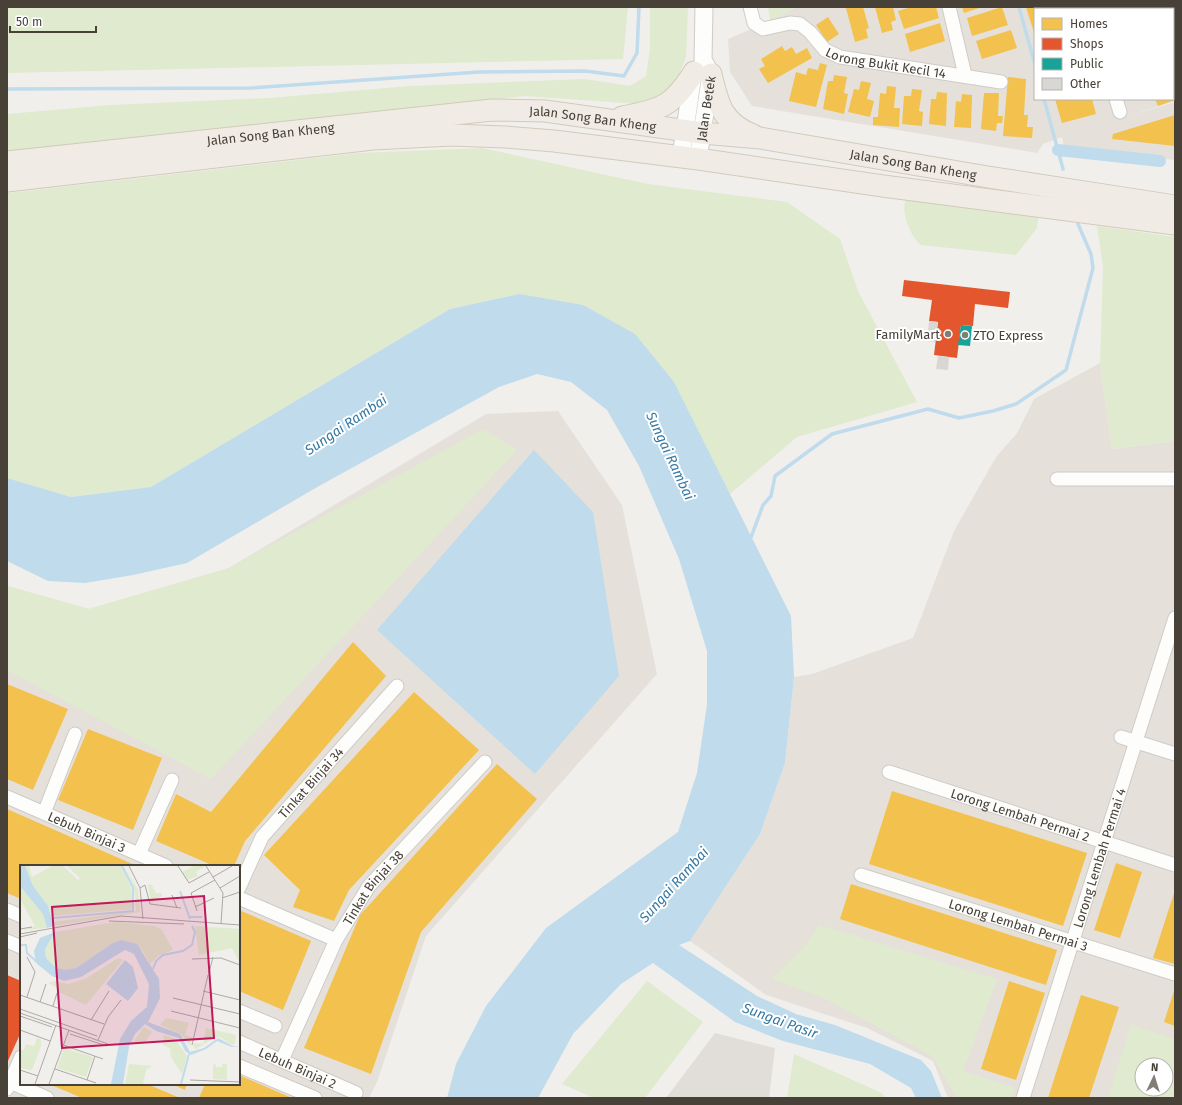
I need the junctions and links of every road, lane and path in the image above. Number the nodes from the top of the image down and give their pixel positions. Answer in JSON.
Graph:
{"nodes":[{"id":1,"x":704,"y":7,"type":"edge"},
{"id":2,"x":750,"y":7,"type":"edge"},
{"id":3,"x":949,"y":7,"type":"edge"},
{"id":4,"x":703,"y":68,"type":"junction"},
{"id":5,"x":965,"y":75,"type":"junction"},
{"id":6,"x":1001,"y":82,"type":"dead end"},
{"id":7,"x":612,"y":119,"type":"junction"},
{"id":8,"x":693,"y":132,"type":"junction"},
{"id":9,"x":760,"y":138,"type":"junction"},
{"id":10,"x":690,"y":158,"type":"junction"},
{"id":11,"x":21,"y":167,"type":"edge"},
{"id":12,"x":7,"y":181,"type":"edge"},
{"id":13,"x":1175,"y":206,"type":"edge"},
{"id":14,"x":1175,"y":224,"type":"edge"},
{"id":15,"x":1058,"y":479,"type":"dead end"},
{"id":16,"x":1175,"y":479,"type":"edge"},
{"id":17,"x":1175,"y":618,"type":"edge"},
{"id":18,"x":397,"y":686,"type":"dead end"},
{"id":19,"x":75,"y":734,"type":"dead end"},
{"id":20,"x":1121,"y":737,"type":"dead end"},
{"id":21,"x":1137,"y":742,"type":"junction"},
{"id":22,"x":1175,"y":754,"type":"edge"},
{"id":23,"x":485,"y":762,"type":"dead end"},
{"id":24,"x":889,"y":772,"type":"dead end"},
{"id":25,"x":172,"y":780,"type":"dead end"},
{"id":26,"x":7,"y":797,"type":"edge"},
{"id":27,"x":44,"y":813,"type":"junction"},
{"id":28,"x":1105,"y":842,"type":"junction"},
{"id":29,"x":139,"y":854,"type":"junction"},
{"id":30,"x":164,"y":865,"type":"edge"},
{"id":31,"x":1175,"y":865,"type":"edge"},
{"id":32,"x":861,"y":875,"type":"dead end"},
{"id":33,"x":240,"y":886,"type":"edge"},
{"id":34,"x":240,"y":898,"type":"edge"},
{"id":35,"x":7,"y":910,"type":"edge"},
{"id":36,"x":20,"y":916,"type":"edge"},
{"id":37,"x":336,"y":940,"type":"junction"},
{"id":38,"x":7,"y":941,"type":"edge"},
{"id":39,"x":1073,"y":942,"type":"junction"},
{"id":40,"x":20,"y":947,"type":"edge"},
{"id":41,"x":1175,"y":974,"type":"edge"},
{"id":42,"x":240,"y":1011,"type":"edge"},
{"id":43,"x":275,"y":1026,"type":"dead end"},
{"id":44,"x":240,"y":1042,"type":"edge"},
{"id":45,"x":20,"y":1059,"type":"edge"},
{"id":46,"x":282,"y":1060,"type":"junction"},
{"id":47,"x":240,"y":1066,"type":"edge"},
{"id":48,"x":8,"y":1085,"type":"edge"},
{"id":49,"x":356,"y":1093,"type":"dead end"},
{"id":50,"x":48,"y":1098,"type":"edge"},
{"id":51,"x":315,"y":1098,"type":"edge"},
{"id":52,"x":1023,"y":1098,"type":"edge"}],
"edges":[{"from":1,"to":4,"type":"street","name":"Jalan Betek"},
{"from":2,"to":5,"type":"street","name":"Lorong Bukit Kecil 14"},
{"from":3,"to":5,"type":"street"},
{"from":4,"to":7,"type":"main road"},
{"from":4,"to":8,"type":"street","name":"Jalan Betek"},
{"from":4,"to":9,"type":"main road"},
{"from":5,"to":6,"type":"street","name":"Lorong Bukit Kecil 14"},
{"from":7,"to":8,"type":"main road","name":"Jalan Song Ban Kheng"},
{"from":7,"to":11,"type":"main road","name":"Jalan Song Ban Kheng"},
{"from":8,"to":9,"type":"main road","name":"Jalan Song Ban Kheng"},
{"from":8,"to":10,"type":"street","name":"Jalan Betek"},
{"from":9,"to":13,"type":"main road","name":"Jalan Song Ban Kheng"},
{"from":10,"to":11,"type":"main road","name":"Jalan Song Ban Kheng"},
{"from":10,"to":14,"type":"main road","name":"Jalan Song Ban Kheng"},
{"from":11,"to":12,"type":"main road","name":"Jalan Song Ban Kheng"},
{"from":15,"to":16,"type":"street"},
{"from":17,"to":21,"type":"street","name":"Lorong Lembah Permai 4"},
{"from":18,"to":33,"type":"street","name":"Tinkat Binjai 34"},
{"from":19,"to":27,"type":"street"},
{"from":20,"to":21,"type":"street"},
{"from":21,"to":22,"type":"street"},
{"from":21,"to":28,"type":"street","name":"Lorong Lembah Permai 4"},
{"from":23,"to":37,"type":"street","name":"Tinkat Binjai 38"},
{"from":24,"to":28,"type":"street","name":"Lorong Lembah Permai 2"},
{"from":25,"to":29,"type":"street"},
{"from":26,"to":27,"type":"street","name":"Lebuh Binjai 3"},
{"from":27,"to":29,"type":"street","name":"Lebuh Binjai 3"},
{"from":28,"to":31,"type":"street","name":"Lorong Lembah Permai 2"},
{"from":28,"to":39,"type":"street","name":"Lorong Lembah Permai 4"},
{"from":29,"to":30,"type":"street","name":"Lebuh Binjai 3"},
{"from":32,"to":39,"type":"street","name":"Lorong Lembah Permai 3"},
{"from":34,"to":37,"type":"street"},
{"from":35,"to":36,"type":"street"},
{"from":37,"to":46,"type":"street","name":"Tinkat Binjai 38"},
{"from":38,"to":40,"type":"street"},
{"from":39,"to":41,"type":"street","name":"Lorong Lembah Permai 3"},
{"from":39,"to":52,"type":"street","name":"Lorong Lembah Permai 4"},
{"from":42,"to":43,"type":"street"},
{"from":44,"to":46,"type":"street","name":"Lebuh Binjai 2"},
{"from":45,"to":48,"type":"street"},
{"from":46,"to":49,"type":"street","name":"Lebuh Binjai 2"},
{"from":47,"to":51,"type":"street"},
{"from":48,"to":50,"type":"street"}]}
